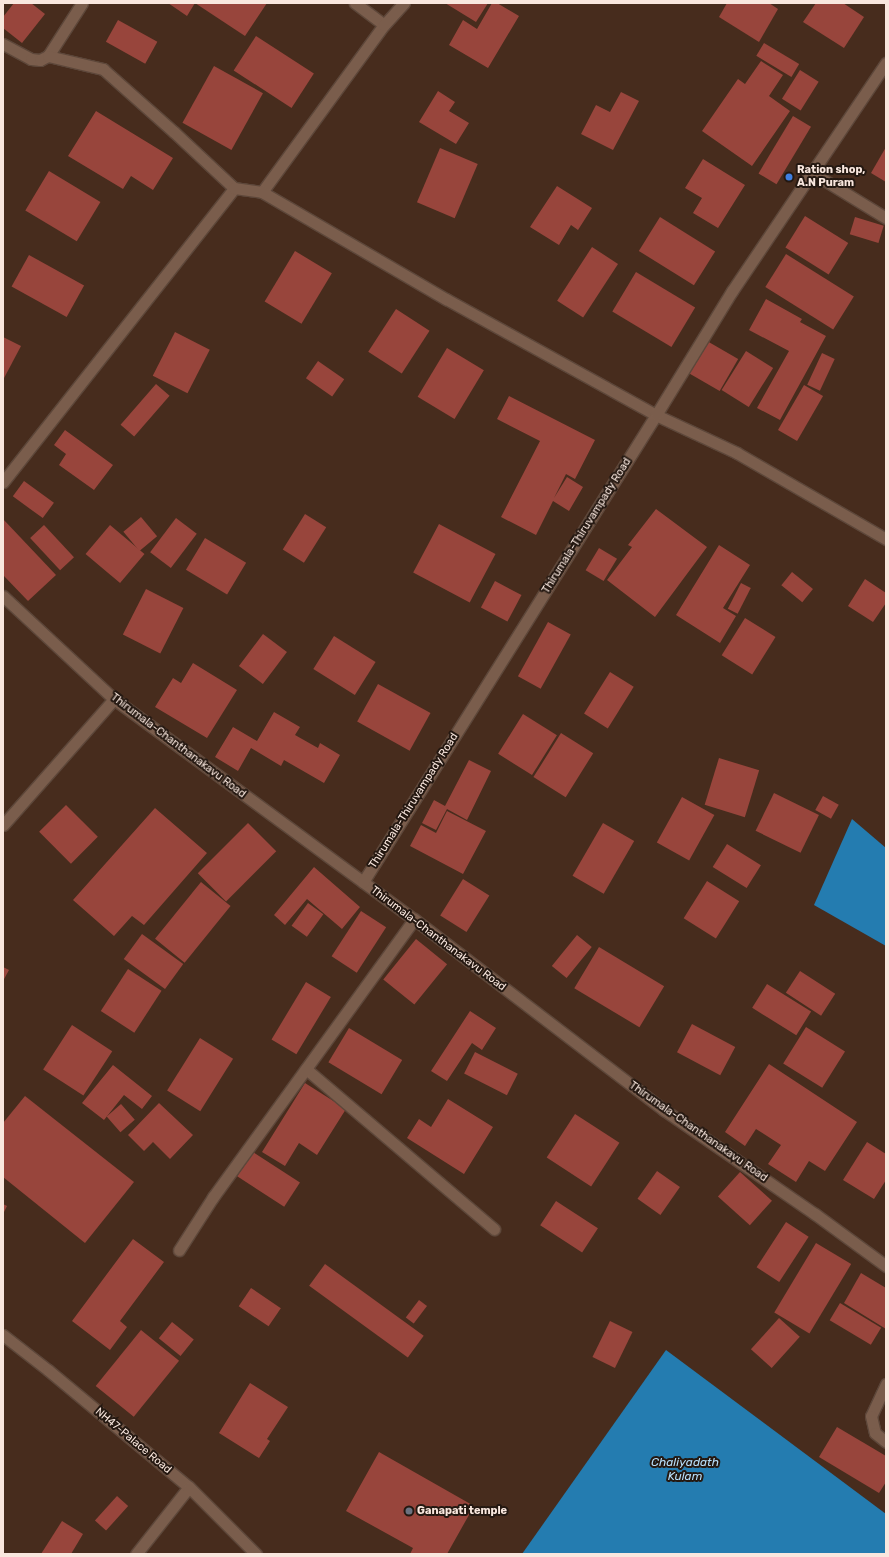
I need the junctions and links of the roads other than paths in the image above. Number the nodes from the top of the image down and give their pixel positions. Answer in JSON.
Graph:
{"nodes":[{"id":1,"x":82,"y":3,"type":"edge"},
{"id":2,"x":355,"y":3,"type":"edge"},
{"id":3,"x":404,"y":3,"type":"edge"},
{"id":4,"x":384,"y":25,"type":"junction"},
{"id":5,"x":3,"y":44,"type":"edge"},
{"id":6,"x":48,"y":56,"type":"junction"},
{"id":7,"x":886,"y":63,"type":"edge"},
{"id":8,"x":811,"y":172,"type":"junction"},
{"id":9,"x":234,"y":188,"type":"junction"},
{"id":10,"x":262,"y":192,"type":"junction"},
{"id":11,"x":886,"y":218,"type":"edge"},
{"id":12,"x":656,"y":415,"type":"junction"},
{"id":13,"x":3,"y":482,"type":"edge"},
{"id":14,"x":886,"y":539,"type":"edge"},
{"id":15,"x":3,"y":596,"type":"edge"},
{"id":16,"x":114,"y":700,"type":"junction"},
{"id":17,"x":3,"y":825,"type":"edge"},
{"id":18,"x":363,"y":882,"type":"junction"},
{"id":19,"x":414,"y":918,"type":"junction"},
{"id":20,"x":306,"y":1069,"type":"junction"},
{"id":21,"x":494,"y":1229,"type":"dead end"},
{"id":22,"x":179,"y":1250,"type":"dead end"},
{"id":23,"x":886,"y":1266,"type":"edge"},
{"id":24,"x":3,"y":1335,"type":"edge"},
{"id":25,"x":886,"y":1384,"type":"edge"},
{"id":26,"x":886,"y":1442,"type":"edge"},
{"id":27,"x":189,"y":1487,"type":"junction"},
{"id":28,"x":136,"y":1554,"type":"edge"},
{"id":29,"x":256,"y":1554,"type":"edge"}],
"edges":[{"from":1,"to":6,"type":"street"},
{"from":2,"to":4,"type":"street"},
{"from":3,"to":4,"type":"street"},
{"from":4,"to":10,"type":"street"},
{"from":5,"to":6,"type":"street"},
{"from":6,"to":9,"type":"street"},
{"from":7,"to":8,"type":"street","name":"Thirumala-Thiruvampady Road"},
{"from":8,"to":11,"type":"street"},
{"from":8,"to":12,"type":"street","name":"Thirumala-Thiruvampady Road"},
{"from":9,"to":10,"type":"street"},
{"from":9,"to":13,"type":"street"},
{"from":10,"to":12,"type":"street"},
{"from":12,"to":14,"type":"street"},
{"from":12,"to":18,"type":"street","name":"Thirumala-Thiruvampady Road"},
{"from":15,"to":16,"type":"street","name":"Thirumala-Chanthanakavu Road"},
{"from":16,"to":17,"type":"street"},
{"from":16,"to":18,"type":"street","name":"Thirumala-Chanthanakavu Road"},
{"from":18,"to":19,"type":"street","name":"Thirumala-Chanthanakavu Road"},
{"from":19,"to":20,"type":"street"},
{"from":19,"to":23,"type":"street","name":"Thirumala-Chanthanakavu Road"},
{"from":20,"to":21,"type":"street"},
{"from":20,"to":22,"type":"street"},
{"from":24,"to":27,"type":"street","name":"NH47-Palace Road"},
{"from":25,"to":26,"type":"street"},
{"from":27,"to":28,"type":"street"},
{"from":27,"to":29,"type":"street","name":"NH47-Palace Road"}]}
